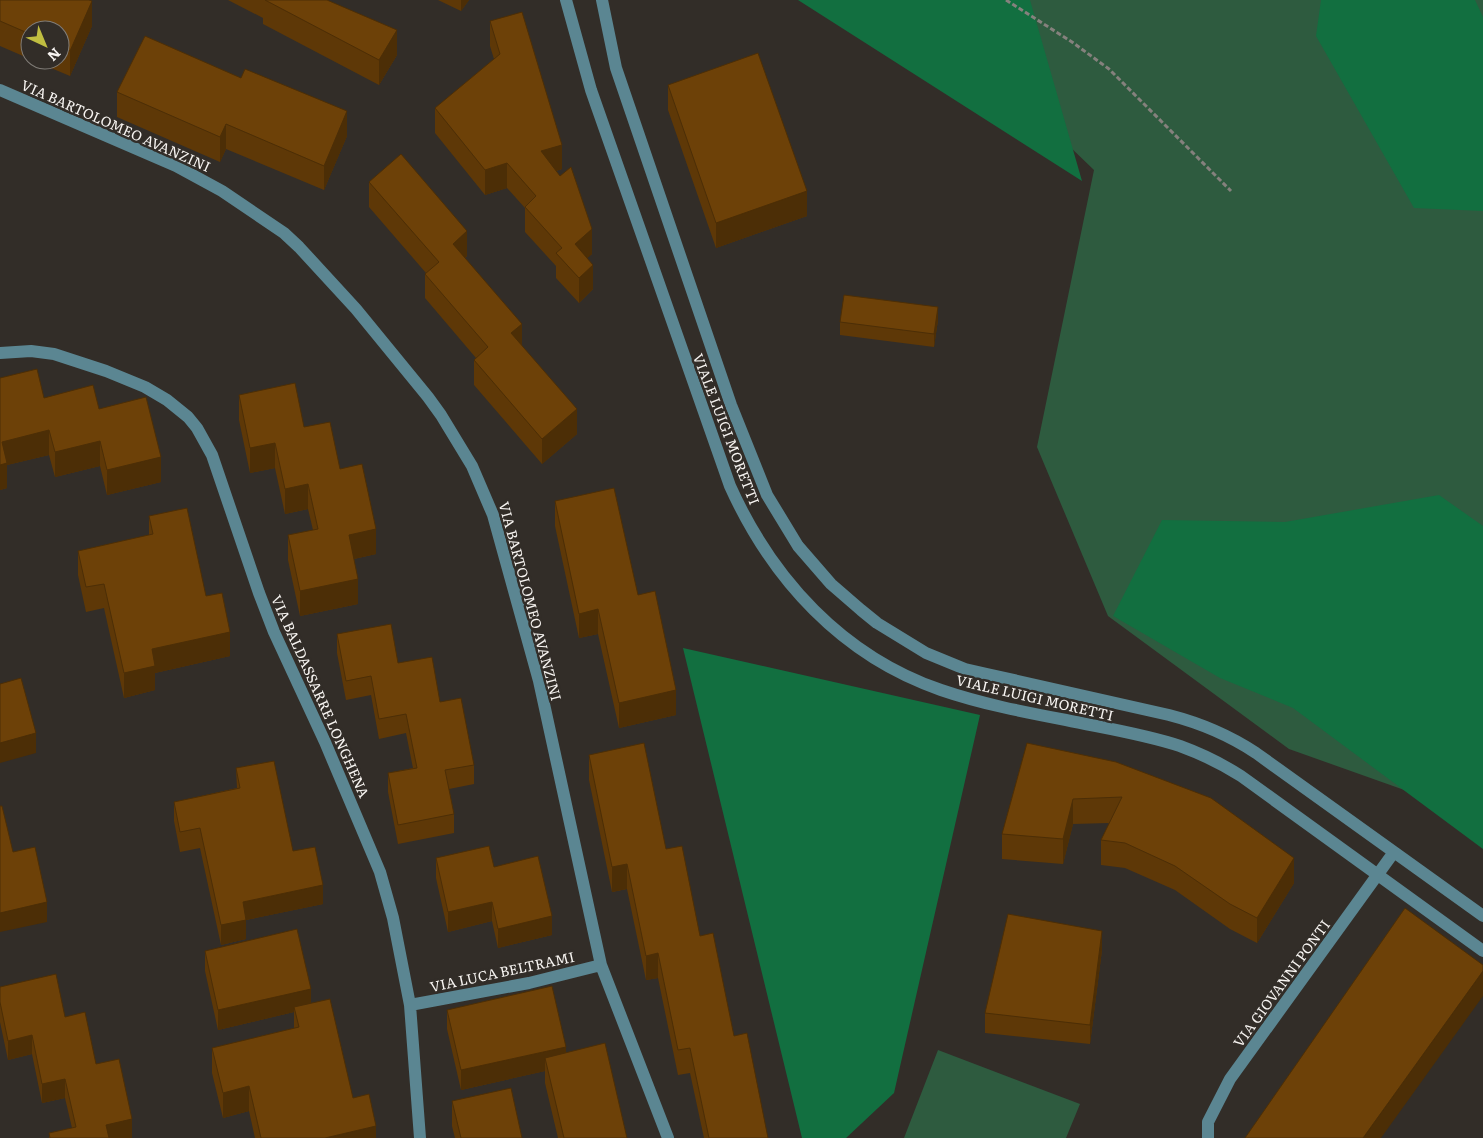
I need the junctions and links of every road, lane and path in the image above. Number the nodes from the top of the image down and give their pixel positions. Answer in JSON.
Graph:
{"nodes":[{"id":1,"x":566,"y":0,"type":"edge"},
{"id":2,"x":602,"y":0,"type":"edge"},
{"id":3,"x":1006,"y":0,"type":"edge"},
{"id":4,"x":0,"y":90,"type":"edge"},
{"id":5,"x":1231,"y":191,"type":"dead end"},
{"id":6,"x":0,"y":353,"type":"edge"},
{"id":7,"x":1394,"y":852,"type":"junction"},
{"id":8,"x":1378,"y":875,"type":"junction"},
{"id":9,"x":1483,"y":916,"type":"edge"},
{"id":10,"x":1483,"y":951,"type":"edge"},
{"id":11,"x":601,"y":965,"type":"junction"},
{"id":12,"x":410,"y":1005,"type":"junction"},
{"id":13,"x":420,"y":1138,"type":"edge"},
{"id":14,"x":668,"y":1138,"type":"edge"},
{"id":15,"x":1208,"y":1138,"type":"edge"}],
"edges":[{"from":1,"to":8,"type":"street","name":"VIALE LUIGI MORETTI"},
{"from":2,"to":7,"type":"street","name":"VIALE LUIGI MORETTI"},
{"from":3,"to":5,"type":"path"},
{"from":4,"to":11,"type":"street","name":"VIA BARTOLOMEO AVANZINI"},
{"from":6,"to":12,"type":"street","name":"VIA BALDASSARRE LONGHENA"},
{"from":7,"to":8,"type":"street","name":"VIA GIOVANNI PONTI"},
{"from":7,"to":9,"type":"street","name":"VIALE LUIGI MORETTI"},
{"from":8,"to":10,"type":"street","name":"VIALE LUIGI MORETTI"},
{"from":8,"to":15,"type":"street","name":"VIA GIOVANNI PONTI"},
{"from":11,"to":12,"type":"street","name":"VIA LUCA BELTRAMI"},
{"from":11,"to":14,"type":"street","name":"VIA BARTOLOMEO AVANZINI"},
{"from":12,"to":13,"type":"street","name":"VIA BALDASSARRE LONGHENA"}]}
